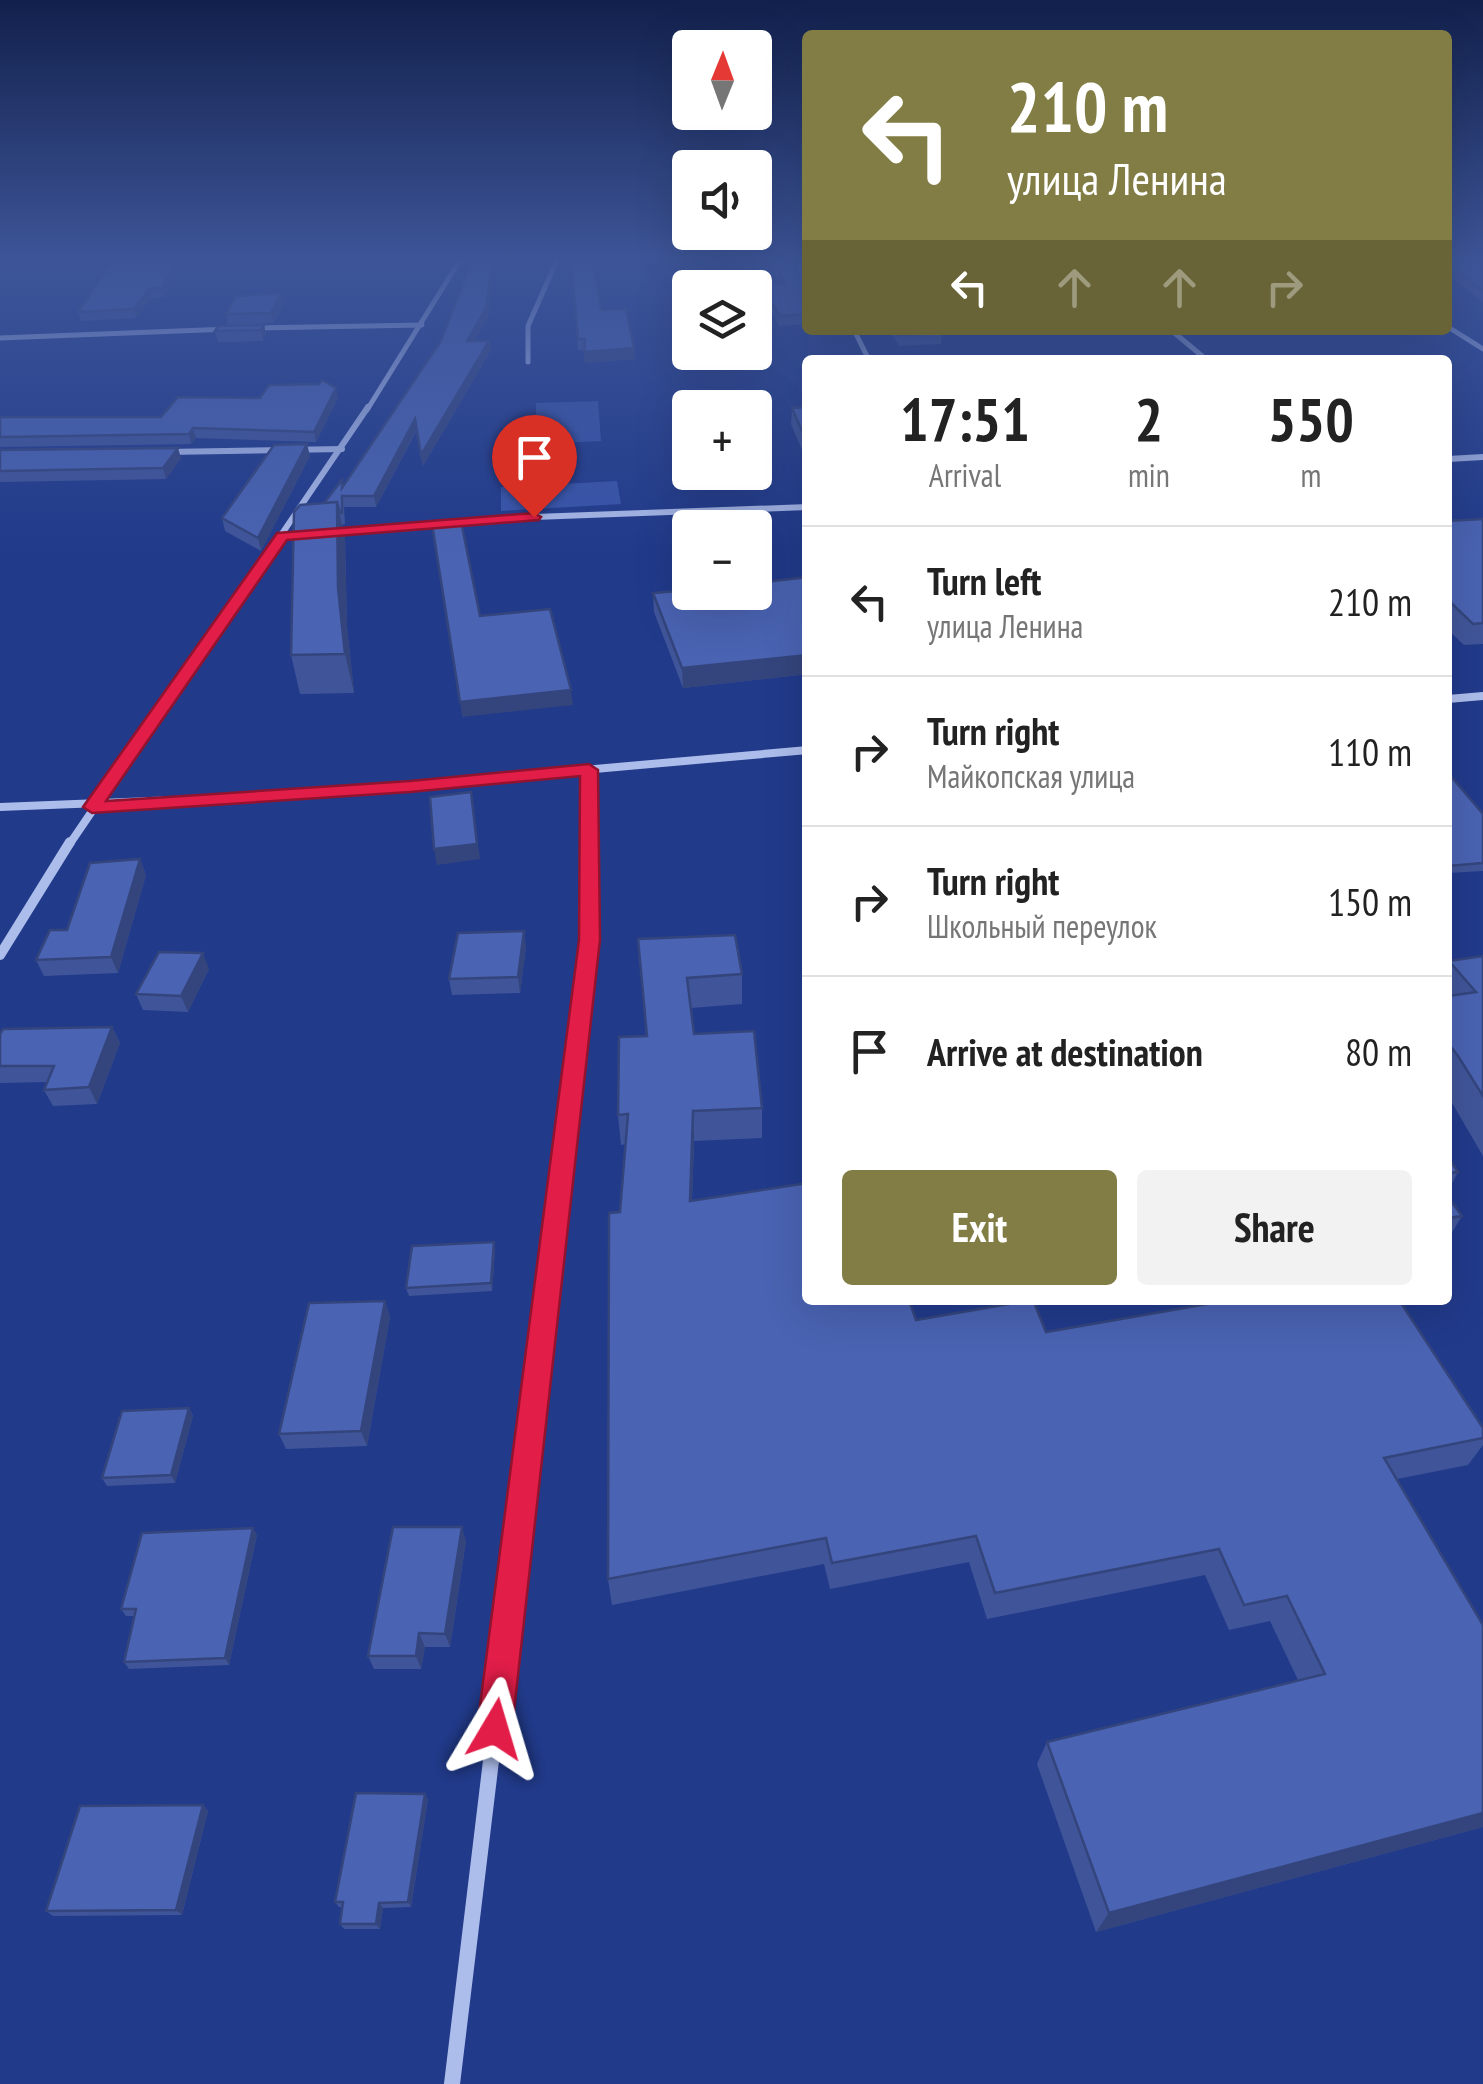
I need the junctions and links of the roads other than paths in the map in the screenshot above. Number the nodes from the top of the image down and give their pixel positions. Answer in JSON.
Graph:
{"nodes":[{"id":1,"x":401,"y":357,"type":"edge"},
{"id":2,"x":528,"y":357,"type":"edge"},
{"id":3,"x":528,"y":362,"type":"dead end"},
{"id":4,"x":342,"y":449,"type":"junction"},
{"id":5,"x":152,"y":452,"type":"edge"},
{"id":6,"x":1483,"y":458,"type":"edge"},
{"id":7,"x":1452,"y":459,"type":"edge"},
{"id":8,"x":802,"y":507,"type":"edge"},
{"id":9,"x":321,"y":533,"type":"edge"},
{"id":10,"x":302,"y":534,"type":"edge"},
{"id":11,"x":282,"y":536,"type":"junction"},
{"id":12,"x":1483,"y":696,"type":"edge"},
{"id":13,"x":1452,"y":698,"type":"edge"},
{"id":14,"x":802,"y":751,"type":"edge"},
{"id":15,"x":589,"y":770,"type":"junction"},
{"id":16,"x":0,"y":807,"type":"edge"},
{"id":17,"x":92,"y":807,"type":"junction"},
{"id":18,"x":0,"y":955,"type":"edge"},
{"id":19,"x":452,"y":2084,"type":"edge"}],
"edges":[{"from":1,"to":4,"type":"street"},
{"from":2,"to":3,"type":"street"},
{"from":4,"to":5,"type":"street"},
{"from":4,"to":11,"type":"street"},
{"from":6,"to":7,"type":"street"},
{"from":8,"to":9,"type":"street"},
{"from":10,"to":11,"type":"street"},
{"from":11,"to":17,"type":"street"},
{"from":12,"to":13,"type":"street"},
{"from":14,"to":15,"type":"street"},
{"from":15,"to":17,"type":"street"},
{"from":15,"to":19,"type":"street"},
{"from":16,"to":17,"type":"street"},
{"from":17,"to":18,"type":"street"}]}
